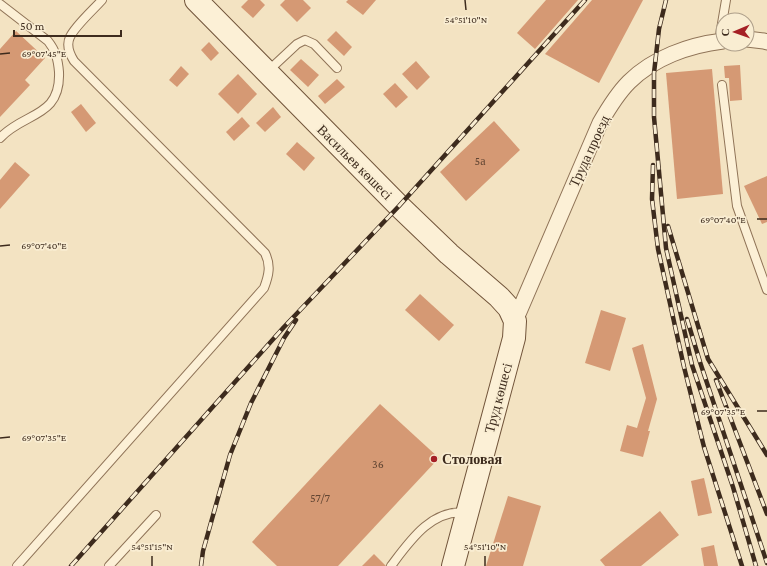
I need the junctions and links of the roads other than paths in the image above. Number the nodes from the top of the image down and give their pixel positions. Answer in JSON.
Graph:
{"nodes":[{"id":1,"x":102,"y":0,"type":"edge"},
{"id":2,"x":196,"y":0,"type":"edge"},
{"id":3,"x":726,"y":0,"type":"edge"},
{"id":4,"x":0,"y":4,"type":"edge"},
{"id":5,"x":725,"y":12,"type":"edge"},
{"id":6,"x":755,"y":40,"type":"edge"},
{"id":7,"x":715,"y":42,"type":"edge"},
{"id":8,"x":767,"y":42,"type":"edge"},
{"id":9,"x":337,"y":68,"type":"dead end"},
{"id":10,"x":267,"y":72,"type":"junction"},
{"id":11,"x":722,"y":85,"type":"dead end"},
{"id":12,"x":0,"y":138,"type":"edge"},
{"id":13,"x":767,"y":290,"type":"edge"},
{"id":14,"x":515,"y":321,"type":"junction"},
{"id":15,"x":468,"y":513,"type":"junction"},
{"id":16,"x":156,"y":515,"type":"dead end"},
{"id":17,"x":18,"y":566,"type":"edge"},
{"id":18,"x":109,"y":566,"type":"edge"},
{"id":19,"x":391,"y":566,"type":"edge"},
{"id":20,"x":453,"y":566,"type":"edge"}],
"edges":[{"from":1,"to":17,"type":"lane"},
{"from":2,"to":10,"type":"street","name":"Васильев көшесі"},
{"from":3,"to":5,"type":"lane"},
{"from":4,"to":12,"type":"lane"},
{"from":6,"to":8,"type":"street"},
{"from":7,"to":14,"type":"street","name":"Труда проезд"},
{"from":9,"to":10,"type":"lane"},
{"from":10,"to":14,"type":"street","name":"Васильев көшесі"},
{"from":11,"to":13,"type":"lane"},
{"from":14,"to":15,"type":"street","name":"Труд көшесі"},
{"from":15,"to":19,"type":"lane"},
{"from":15,"to":20,"type":"street","name":"Труд көшесі"},
{"from":16,"to":18,"type":"lane"}]}
